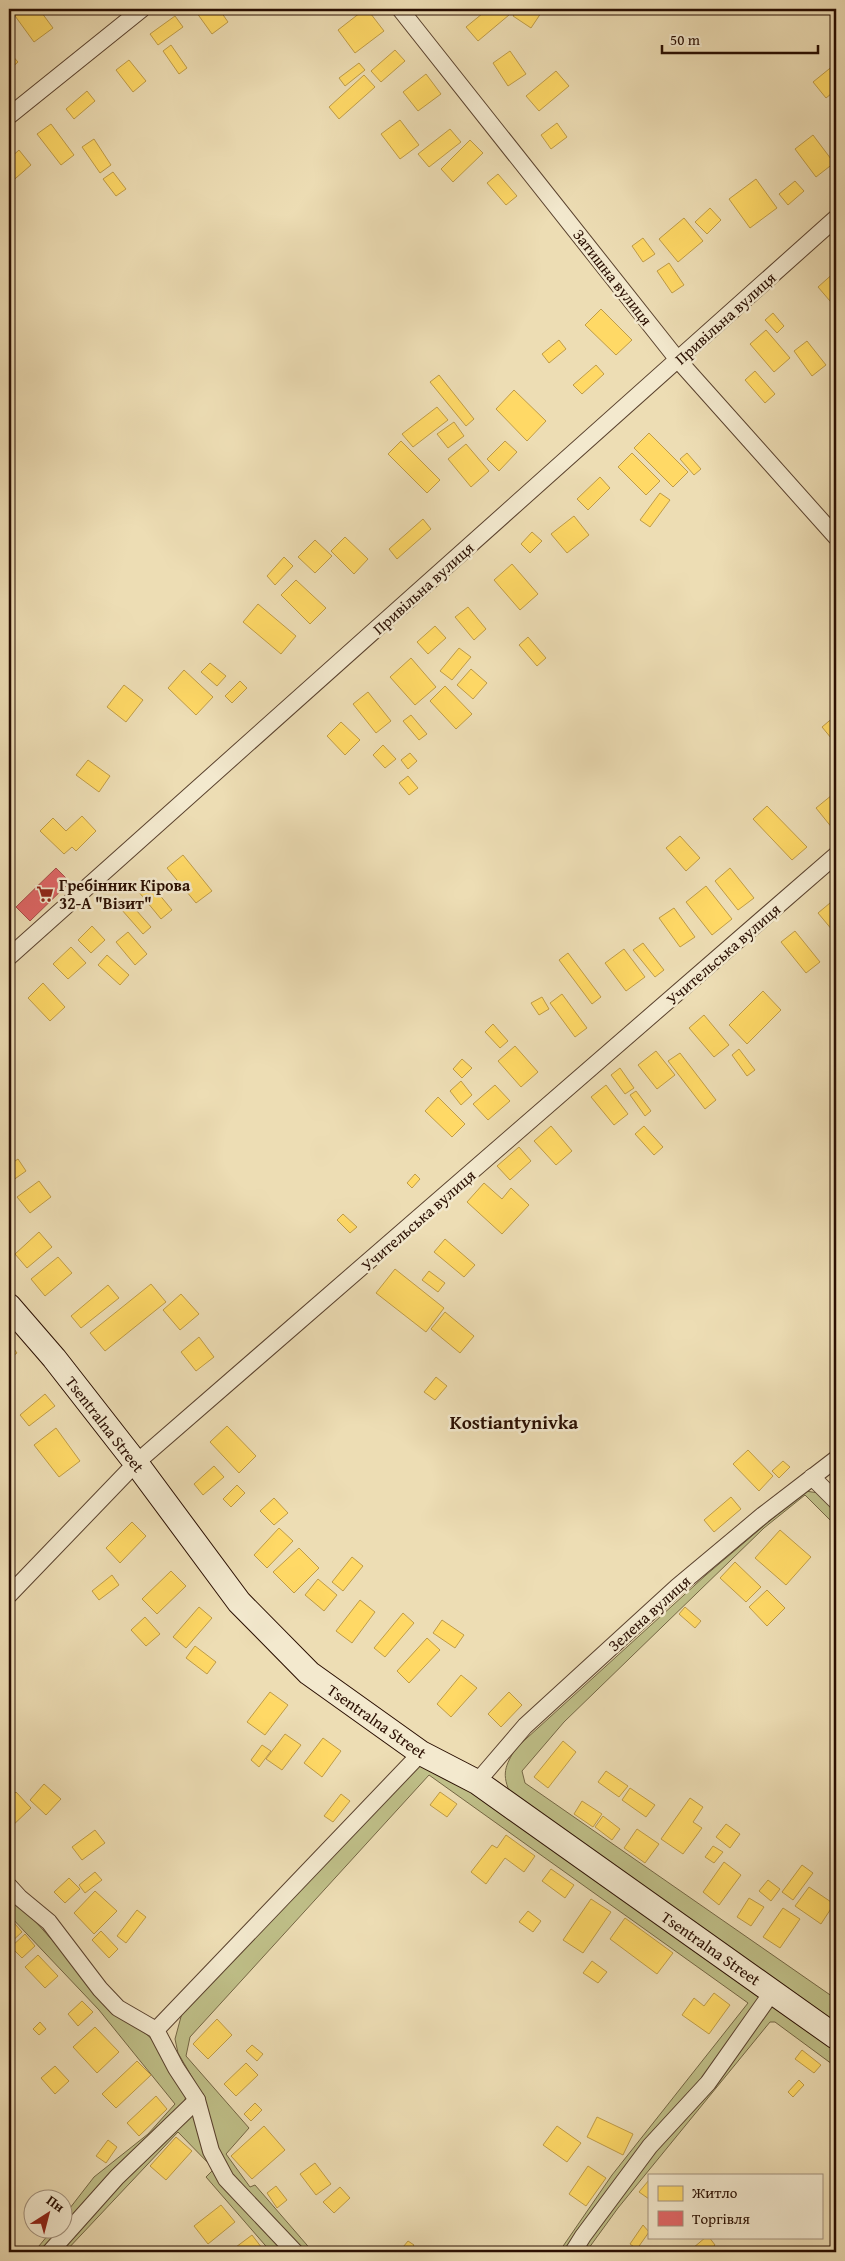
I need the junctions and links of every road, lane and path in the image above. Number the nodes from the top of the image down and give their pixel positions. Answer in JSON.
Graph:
{"nodes":[{"id":1,"x":142,"y":9,"type":"edge"},
{"id":2,"x":400,"y":9,"type":"edge"},
{"id":3,"x":9,"y":116,"type":"edge"},
{"id":4,"x":836,"y":218,"type":"edge"},
{"id":5,"x":678,"y":360,"type":"junction"},
{"id":6,"x":836,"y":537,"type":"edge"},
{"id":7,"x":836,"y":855,"type":"edge"},
{"id":8,"x":9,"y":957,"type":"edge"},
{"id":9,"x":9,"y":1306,"type":"edge"},
{"id":10,"x":836,"y":1459,"type":"edge"},
{"id":11,"x":136,"y":1463,"type":"junction"},
{"id":12,"x":812,"y":1477,"type":"junction"},
{"id":13,"x":836,"y":1501,"type":"edge"},
{"id":14,"x":9,"y":1595,"type":"edge"},
{"id":15,"x":421,"y":1753,"type":"junction"},
{"id":16,"x":477,"y":1782,"type":"junction"},
{"id":17,"x":9,"y":1886,"type":"edge"},
{"id":18,"x":773,"y":1992,"type":"junction"},
{"id":19,"x":156,"y":2030,"type":"junction"},
{"id":20,"x":836,"y":2037,"type":"edge"},
{"id":21,"x":197,"y":2100,"type":"junction"},
{"id":22,"x":50,"y":2252,"type":"edge"},
{"id":23,"x":295,"y":2252,"type":"edge"},
{"id":24,"x":573,"y":2252,"type":"edge"}],
"edges":[{"from":1,"to":3,"type":"street"},
{"from":2,"to":5,"type":"street","name":"Затишна вулиця"},
{"from":4,"to":5,"type":"street","name":"Привільна вулиця"},
{"from":5,"to":6,"type":"street","name":"Затишна вулиця"},
{"from":5,"to":8,"type":"street","name":"Привільна вулиця"},
{"from":7,"to":11,"type":"street","name":"Учительська вулиця"},
{"from":9,"to":11,"type":"street","name":"Tsentralna Street"},
{"from":10,"to":12,"type":"street","name":"Зелена вулиця"},
{"from":11,"to":14,"type":"street","name":"Учительська вулиця"},
{"from":11,"to":15,"type":"street","name":"Tsentralna Street"},
{"from":12,"to":13,"type":"street"},
{"from":12,"to":16,"type":"street","name":"Зелена вулиця"},
{"from":15,"to":16,"type":"street","name":"Tsentralna Street"},
{"from":15,"to":19,"type":"street"},
{"from":16,"to":18,"type":"street","name":"Tsentralna Street"},
{"from":17,"to":19,"type":"street"},
{"from":18,"to":20,"type":"street","name":"Tsentralna Street"},
{"from":18,"to":24,"type":"street"},
{"from":19,"to":21,"type":"street"},
{"from":21,"to":22,"type":"street"},
{"from":21,"to":23,"type":"street"}]}
